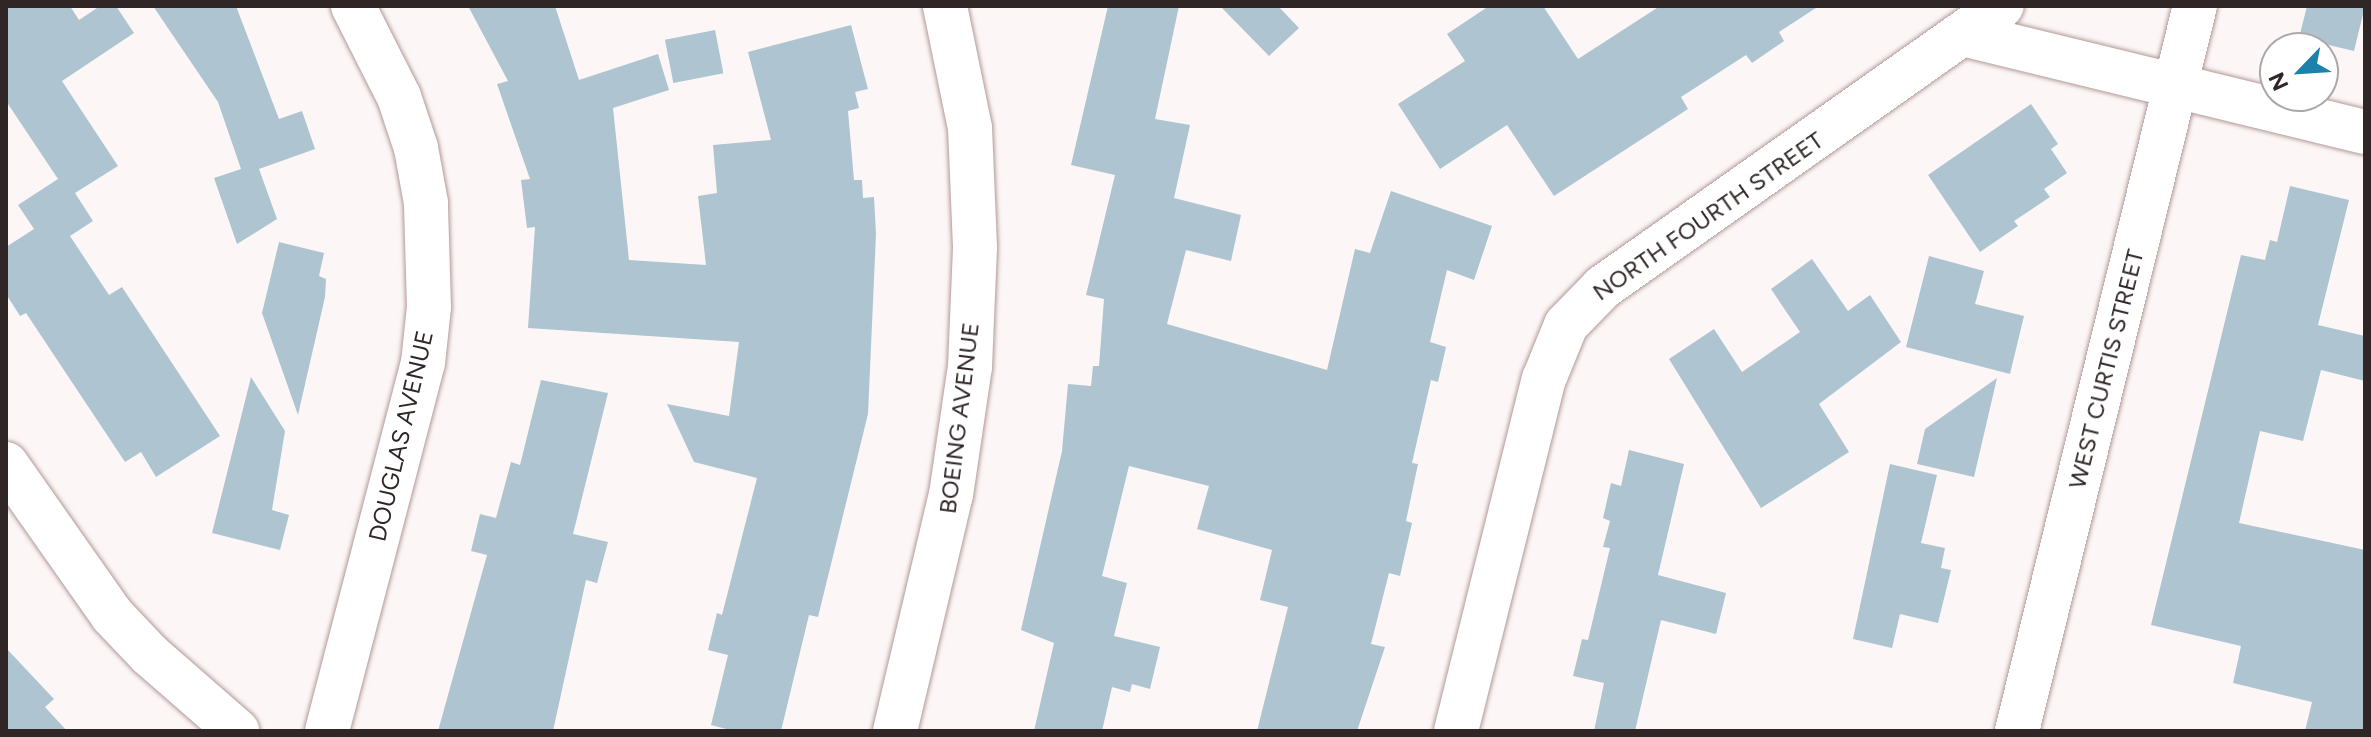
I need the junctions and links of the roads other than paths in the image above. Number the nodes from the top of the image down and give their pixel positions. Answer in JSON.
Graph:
{"nodes":[{"id":1,"x":353,"y":6,"type":"edge"},
{"id":2,"x":945,"y":6,"type":"edge"},
{"id":3,"x":2002,"y":6,"type":"edge"},
{"id":4,"x":2195,"y":6,"type":"edge"},
{"id":5,"x":1967,"y":35,"type":"junction"},
{"id":6,"x":2176,"y":85,"type":"junction"},
{"id":7,"x":2365,"y":132,"type":"edge"},
{"id":8,"x":6,"y":464,"type":"edge"},
{"id":9,"x":237,"y":731,"type":"edge"},
{"id":10,"x":327,"y":731,"type":"edge"},
{"id":11,"x":895,"y":731,"type":"edge"},
{"id":12,"x":1456,"y":731,"type":"edge"},
{"id":13,"x":2017,"y":731,"type":"edge"}],
"edges":[{"from":1,"to":10,"type":"street","name":"DOUGLAS AVENUE"},
{"from":2,"to":11,"type":"street","name":"BOEING AVENUE"},
{"from":3,"to":5,"type":"street","name":"NORTH FOURTH STREET"},
{"from":4,"to":6,"type":"street","name":"WEST CURTIS STREET"},
{"from":5,"to":6,"type":"street"},
{"from":5,"to":12,"type":"street","name":"NORTH FOURTH STREET"},
{"from":6,"to":7,"type":"street"},
{"from":6,"to":13,"type":"street","name":"WEST CURTIS STREET"},
{"from":8,"to":9,"type":"street"}]}
